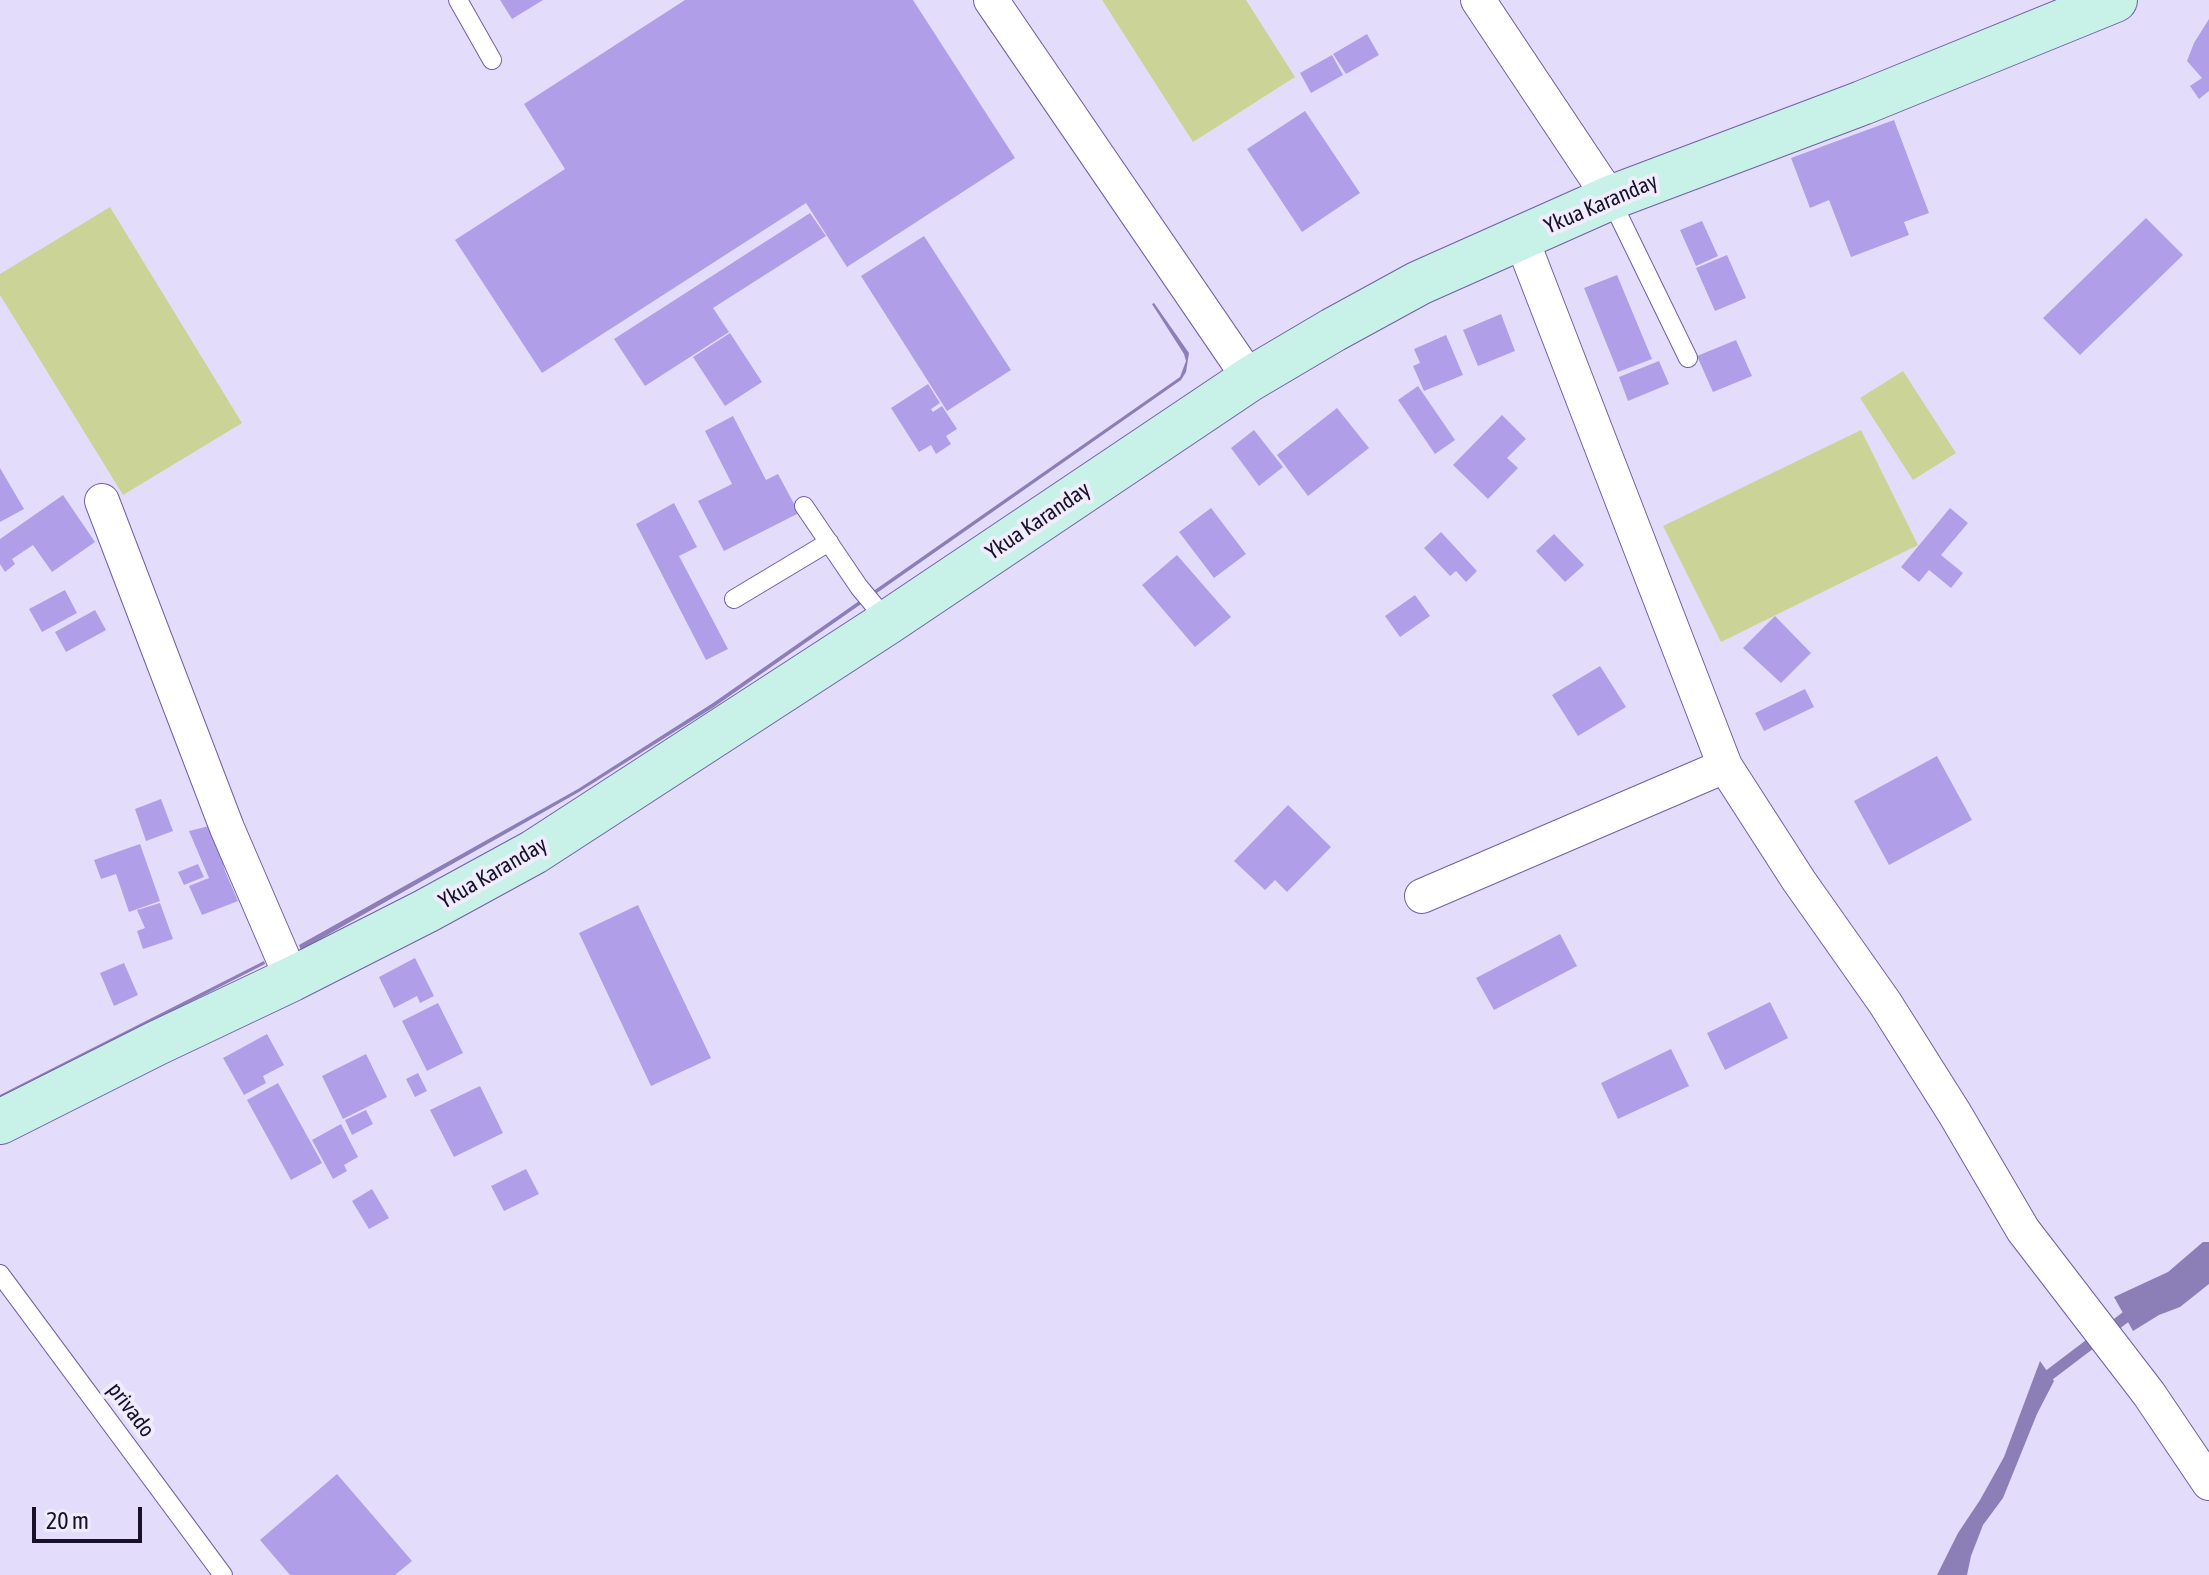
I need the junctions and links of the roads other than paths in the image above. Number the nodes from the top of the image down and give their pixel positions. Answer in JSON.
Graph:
{"nodes":[{"id":1,"x":458,"y":0,"type":"edge"},
{"id":2,"x":991,"y":0,"type":"edge"},
{"id":3,"x":1478,"y":0,"type":"edge"},
{"id":4,"x":2115,"y":0,"type":"edge"},
{"id":5,"x":492,"y":60,"type":"dead end"},
{"id":6,"x":1610,"y":198,"type":"junction"},
{"id":7,"x":1521,"y":238,"type":"junction"},
{"id":8,"x":1688,"y":358,"type":"dead end"},
{"id":9,"x":1250,"y":379,"type":"junction"},
{"id":10,"x":102,"y":501,"type":"dead end"},
{"id":11,"x":804,"y":506,"type":"dead end"},
{"id":12,"x":829,"y":542,"type":"junction"},
{"id":13,"x":734,"y":599,"type":"dead end"},
{"id":14,"x":888,"y":622,"type":"junction"},
{"id":15,"x":1725,"y":766,"type":"junction"},
{"id":16,"x":1422,"y":896,"type":"dead end"},
{"id":17,"x":292,"y":979,"type":"junction"},
{"id":18,"x":0,"y":1122,"type":"edge"},
{"id":19,"x":0,"y":1274,"type":"edge"},
{"id":20,"x":2209,"y":1483,"type":"edge"},
{"id":21,"x":223,"y":1575,"type":"edge"}],
"edges":[{"from":1,"to":5,"type":"lane"},
{"from":2,"to":9,"type":"street"},
{"from":3,"to":6,"type":"street"},
{"from":4,"to":6,"type":"street","name":"Ykua Karanday"},
{"from":6,"to":7,"type":"street","name":"Ykua Karanday"},
{"from":6,"to":8,"type":"lane"},
{"from":7,"to":9,"type":"street","name":"Ykua Karanday"},
{"from":7,"to":15,"type":"street"},
{"from":9,"to":14,"type":"street","name":"Ykua Karanday"},
{"from":10,"to":17,"type":"street"},
{"from":11,"to":12,"type":"lane"},
{"from":12,"to":13,"type":"lane"},
{"from":12,"to":14,"type":"lane"},
{"from":14,"to":17,"type":"street","name":"Ykua Karanday"},
{"from":15,"to":16,"type":"street"},
{"from":15,"to":20,"type":"street"},
{"from":17,"to":18,"type":"street","name":"Ykua Karanday"},
{"from":19,"to":21,"type":"lane","name":"privado"}]}
